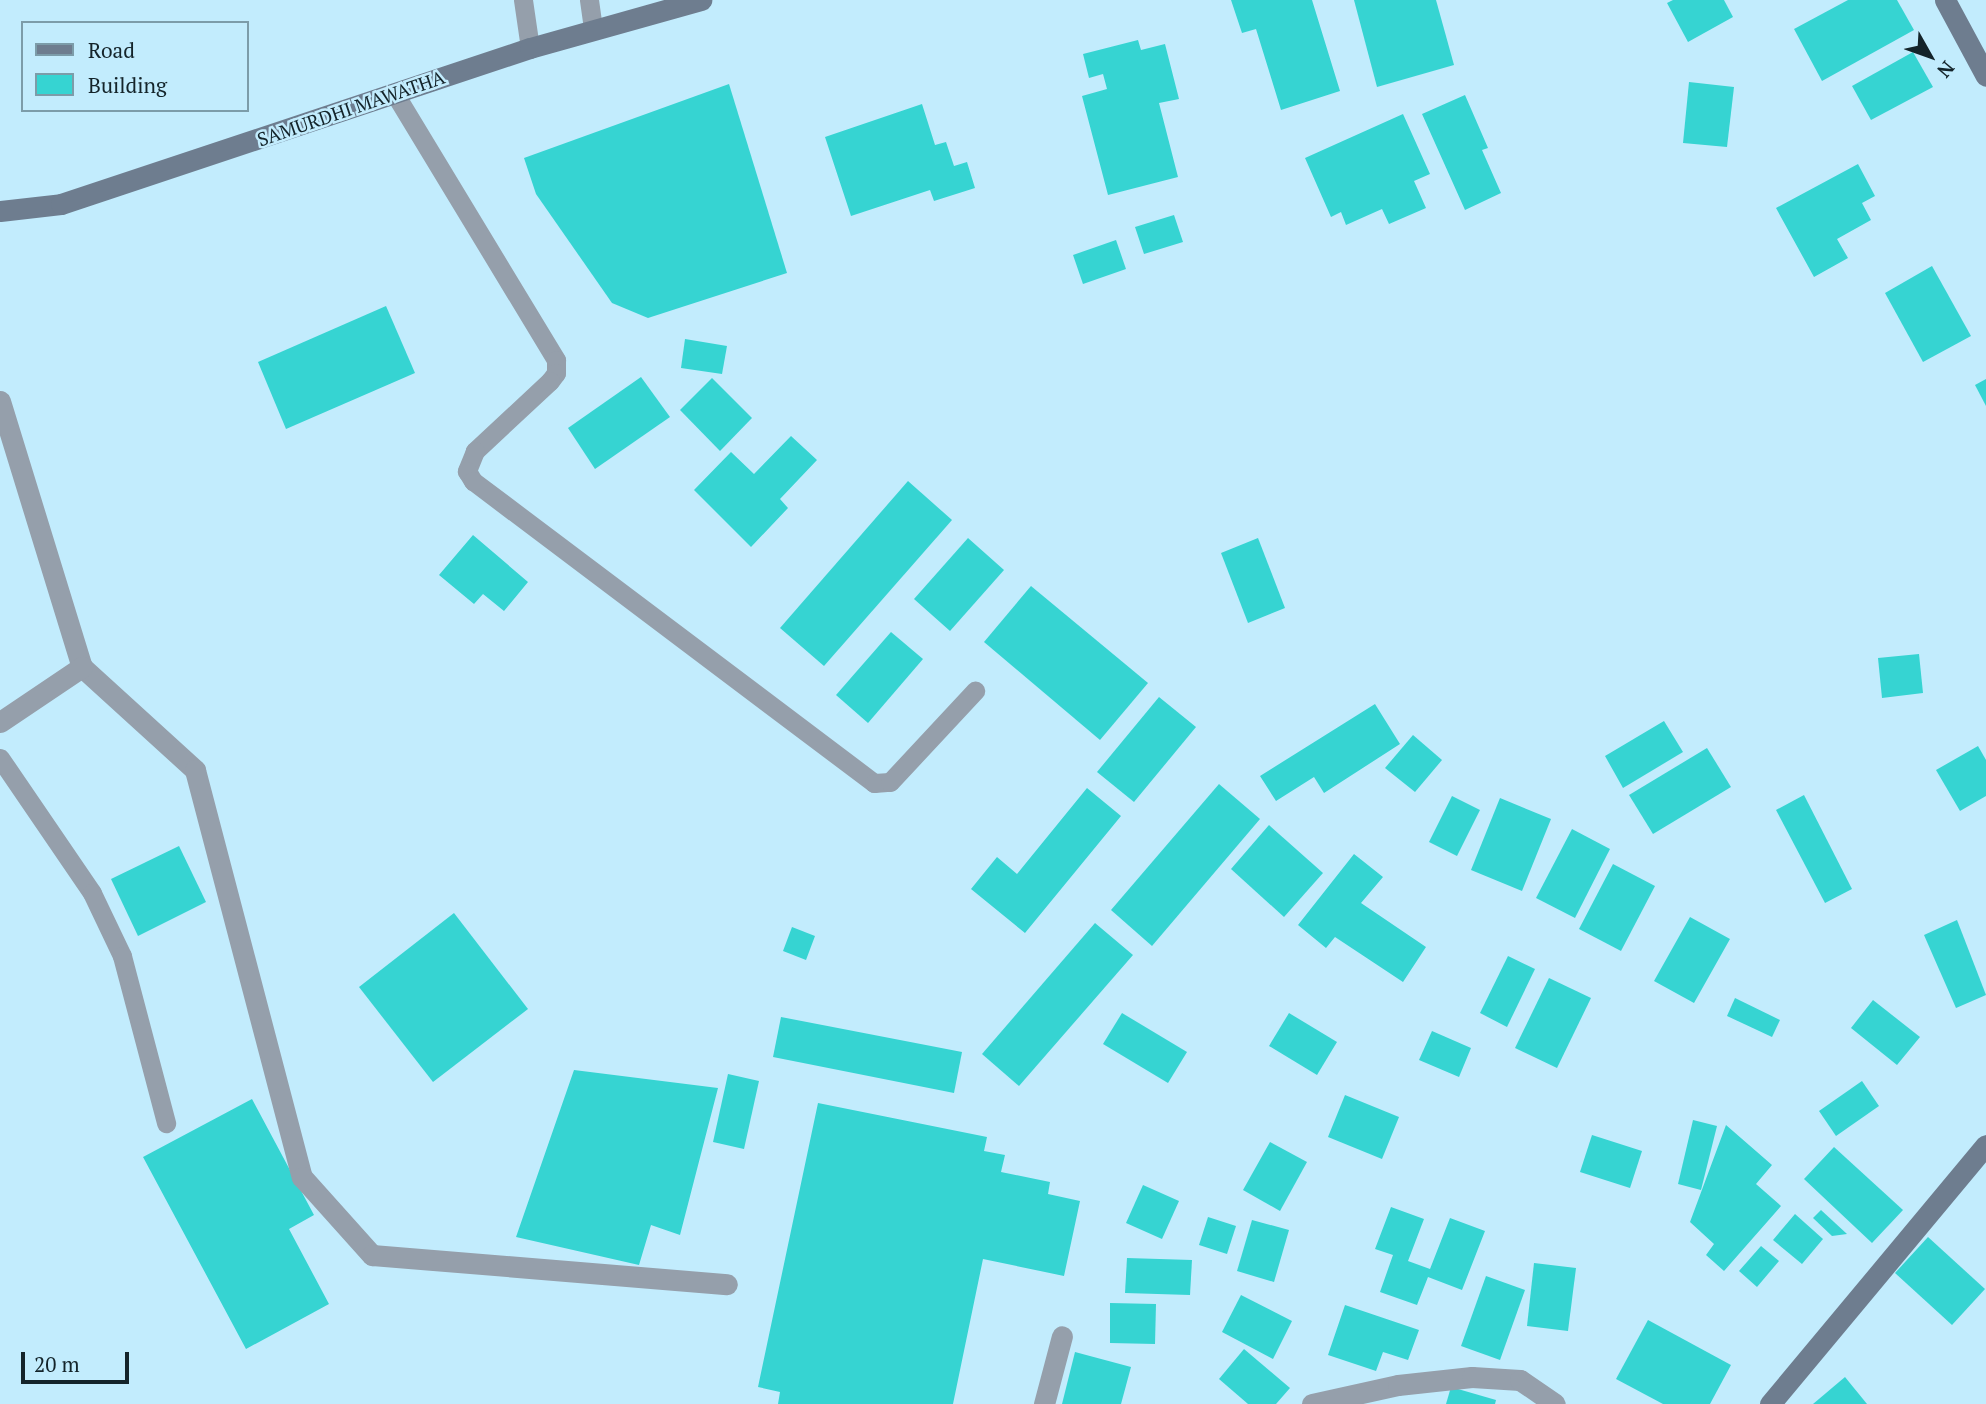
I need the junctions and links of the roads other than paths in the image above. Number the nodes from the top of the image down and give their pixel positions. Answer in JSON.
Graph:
{"nodes":[{"id":1,"x":523,"y":0,"type":"edge"},
{"id":2,"x":589,"y":0,"type":"edge"},
{"id":3,"x":701,"y":0,"type":"edge"},
{"id":4,"x":1945,"y":0,"type":"edge"},
{"id":5,"x":593,"y":30,"type":"junction"},
{"id":6,"x":530,"y":48,"type":"junction"},
{"id":7,"x":1986,"y":76,"type":"edge"},
{"id":8,"x":395,"y":94,"type":"junction"},
{"id":9,"x":0,"y":211,"type":"edge"},
{"id":10,"x":0,"y":401,"type":"edge"},
{"id":11,"x":82,"y":667,"type":"junction"},
{"id":12,"x":975,"y":691,"type":"dead end"},
{"id":13,"x":0,"y":722,"type":"edge"},
{"id":14,"x":0,"y":758,"type":"edge"},
{"id":15,"x":166,"y":1123,"type":"dead end"},
{"id":16,"x":1986,"y":1145,"type":"edge"},
{"id":17,"x":727,"y":1284,"type":"dead end"},
{"id":18,"x":1062,"y":1336,"type":"dead end"},
{"id":19,"x":1045,"y":1404,"type":"edge"},
{"id":20,"x":1312,"y":1404,"type":"edge"},
{"id":21,"x":1555,"y":1404,"type":"edge"},
{"id":22,"x":1770,"y":1404,"type":"edge"}],
"edges":[{"from":1,"to":6,"type":"lane"},
{"from":2,"to":5,"type":"lane"},
{"from":3,"to":5,"type":"main road","name":"SAMURDHI MAWATHA"},
{"from":4,"to":7,"type":"main road"},
{"from":5,"to":6,"type":"main road","name":"SAMURDHI MAWATHA"},
{"from":6,"to":8,"type":"main road","name":"SAMURDHI MAWATHA"},
{"from":8,"to":9,"type":"main road","name":"SAMURDHI MAWATHA"},
{"from":8,"to":12,"type":"lane"},
{"from":10,"to":11,"type":"street"},
{"from":11,"to":13,"type":"street"},
{"from":11,"to":17,"type":"street"},
{"from":14,"to":15,"type":"lane"},
{"from":16,"to":22,"type":"main road"},
{"from":18,"to":19,"type":"street"},
{"from":20,"to":21,"type":"street"}]}
